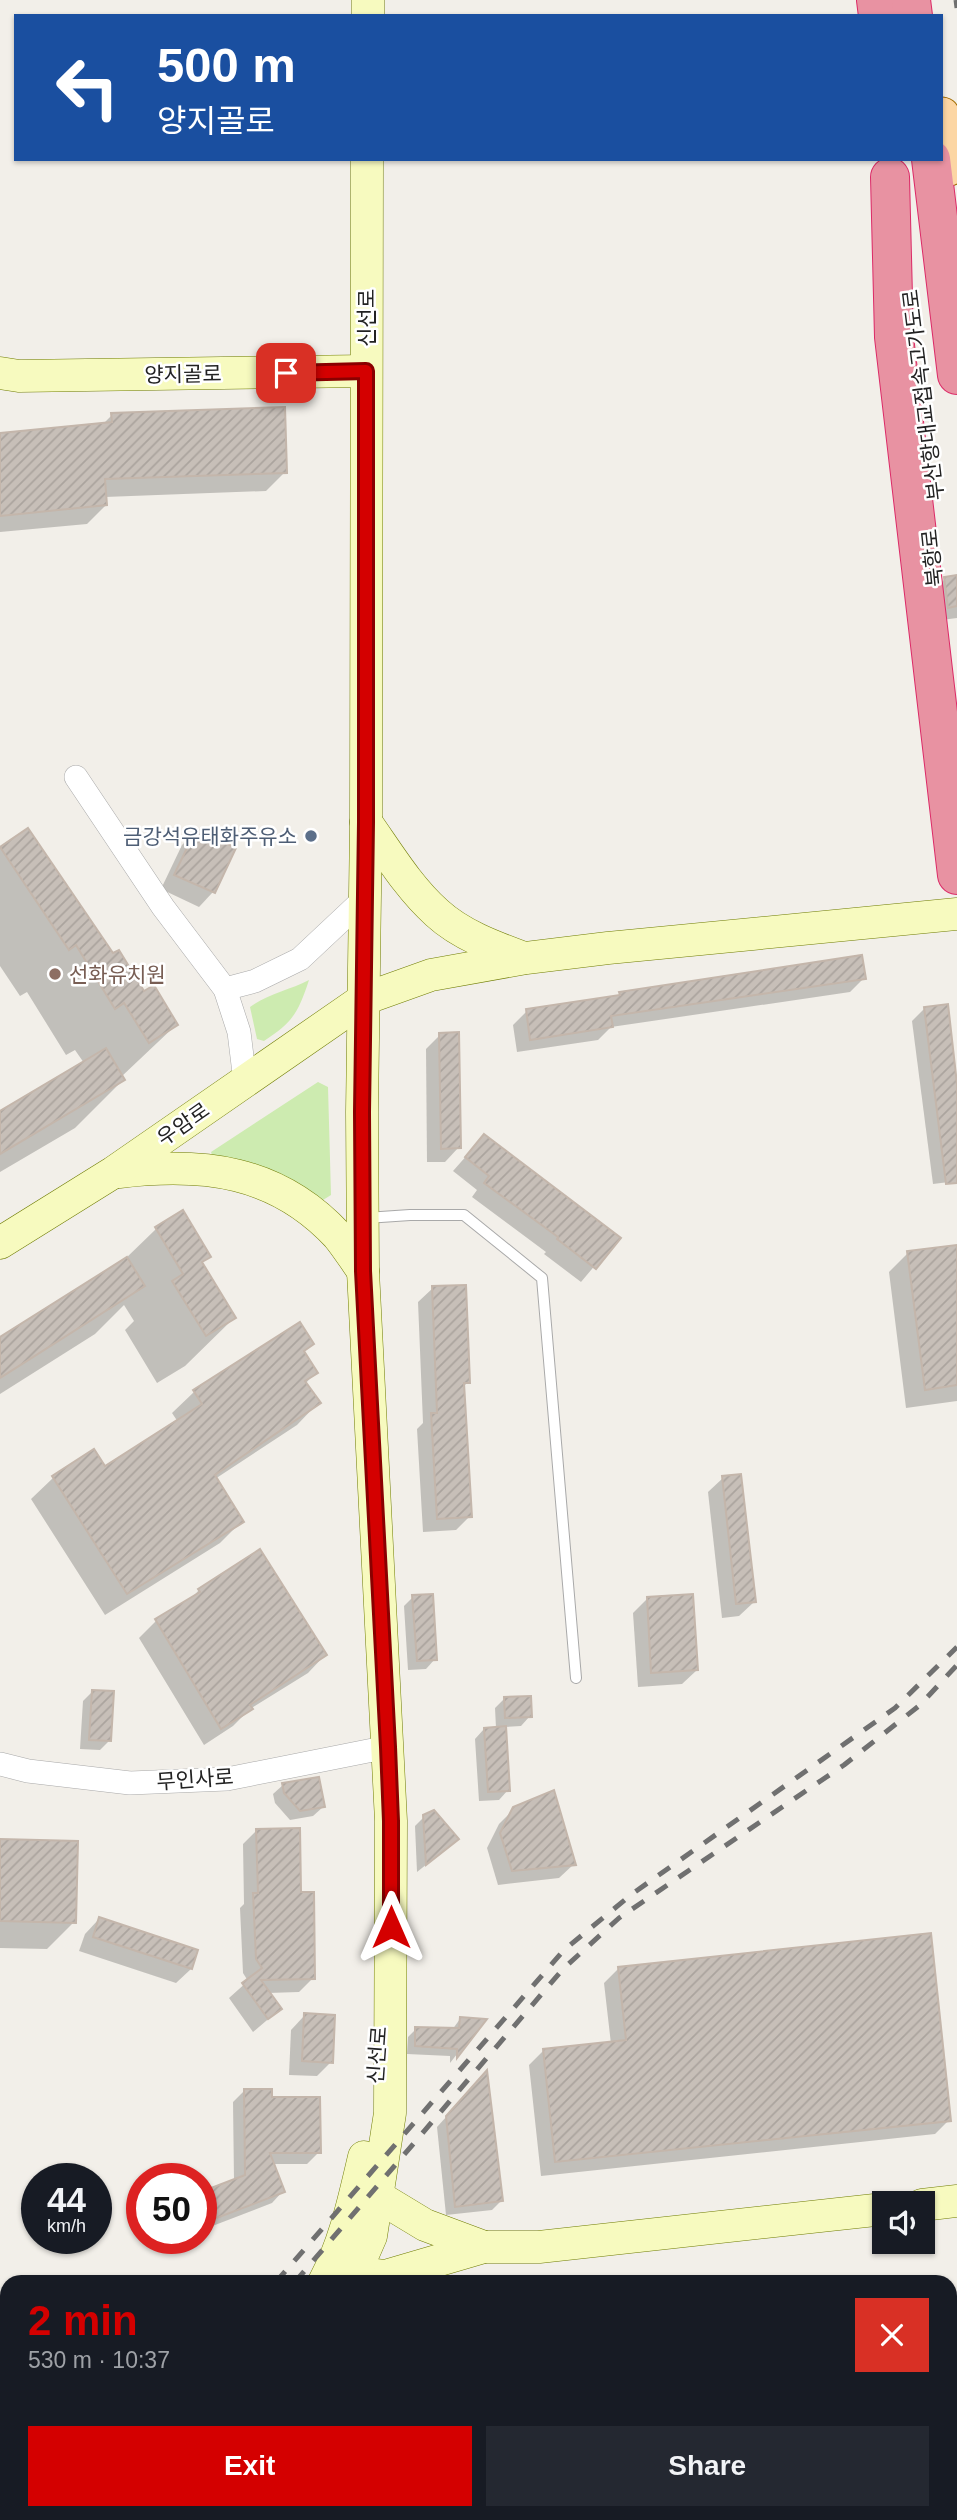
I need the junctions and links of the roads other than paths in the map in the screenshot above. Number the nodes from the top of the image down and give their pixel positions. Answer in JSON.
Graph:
{"nodes":[{"id":1,"x":367,"y":161,"type":"edge"},
{"id":2,"x":940,"y":164,"type":"edge"},
{"id":3,"x":891,"y":165,"type":"edge"},
{"id":4,"x":957,"y":204,"type":"edge"},
{"id":5,"x":957,"y":231,"type":"edge"},
{"id":6,"x":366,"y":371,"type":"junction"},
{"id":7,"x":0,"y":373,"type":"edge"},
{"id":8,"x":957,"y":375,"type":"edge"},
{"id":9,"x":957,"y":673,"type":"edge"},
{"id":10,"x":76,"y":776,"type":"dead end"},
{"id":11,"x":957,"y":791,"type":"edge"},
{"id":12,"x":366,"y":822,"type":"junction"},
{"id":13,"x":957,"y":875,"type":"edge"},
{"id":14,"x":365,"y":898,"type":"junction"},
{"id":15,"x":957,"y":914,"type":"edge"},
{"id":16,"x":526,"y":958,"type":"junction"},
{"id":17,"x":225,"y":989,"type":"junction"},
{"id":18,"x":364,"y":999,"type":"junction"},
{"id":19,"x":245,"y":1081,"type":"junction"},
{"id":20,"x":114,"y":1172,"type":"junction"},
{"id":21,"x":363,"y":1218,"type":"junction"},
{"id":22,"x":0,"y":1243,"type":"edge"},
{"id":23,"x":363,"y":1271,"type":"junction"},
{"id":24,"x":576,"y":1678,"type":"dead end"},
{"id":25,"x":388,"y":1747,"type":"junction"},
{"id":26,"x":0,"y":1764,"type":"edge"},
{"id":27,"x":391,"y":1821,"type":"junction"},
{"id":28,"x":377,"y":2196,"type":"junction"},
{"id":29,"x":957,"y":2201,"type":"edge"},
{"id":30,"x":935,"y":2204,"type":"edge"},
{"id":31,"x":872,"y":2210,"type":"edge"},
{"id":32,"x":484,"y":2247,"type":"junction"},
{"id":33,"x":340,"y":2275,"type":"edge"},
{"id":34,"x":341,"y":2275,"type":"edge"},
{"id":35,"x":388,"y":2275,"type":"edge"}],
"edges":[{"from":1,"to":6,"type":"main road","name":"신선로"},
{"from":2,"to":4,"type":"highway"},
{"from":2,"to":5,"type":"street"},
{"from":2,"to":8,"type":"highway","name":"부산항대교접속고가도로"},
{"from":3,"to":9,"type":"highway","name":"부산항대교접속고가도로"},
{"from":3,"to":11,"type":"street","name":"북항로"},
{"from":3,"to":13,"type":"highway"},
{"from":6,"to":7,"type":"main road","name":"양지골로"},
{"from":6,"to":12,"type":"main road","name":"신선로"},
{"from":10,"to":17,"type":"street"},
{"from":12,"to":14,"type":"main road","name":"신선로"},
{"from":12,"to":16,"type":"main road"},
{"from":14,"to":17,"type":"street"},
{"from":14,"to":18,"type":"main road","name":"신선로"},
{"from":15,"to":16,"type":"main road","name":"우암로"},
{"from":16,"to":18,"type":"main road","name":"우암로"},
{"from":17,"to":19,"type":"street"},
{"from":18,"to":19,"type":"main road","name":"우암로"},
{"from":18,"to":21,"type":"main road","name":"신선로"},
{"from":19,"to":20,"type":"main road","name":"우암로"},
{"from":20,"to":22,"type":"main road","name":"우암로"},
{"from":20,"to":23,"type":"main road"},
{"from":21,"to":23,"type":"main road","name":"신선로"},
{"from":21,"to":24,"type":"lane"},
{"from":23,"to":25,"type":"main road","name":"신선로"},
{"from":25,"to":26,"type":"street","name":"무인사로"},
{"from":25,"to":27,"type":"main road","name":"신선로"},
{"from":27,"to":28,"type":"main road","name":"신선로"},
{"from":27,"to":33,"type":"main road","name":"신선로"},
{"from":28,"to":32,"type":"main road"},
{"from":28,"to":34,"type":"main road","name":"신선로"},
{"from":29,"to":30,"type":"main road"},
{"from":31,"to":32,"type":"main road"},
{"from":32,"to":35,"type":"main road"}]}
